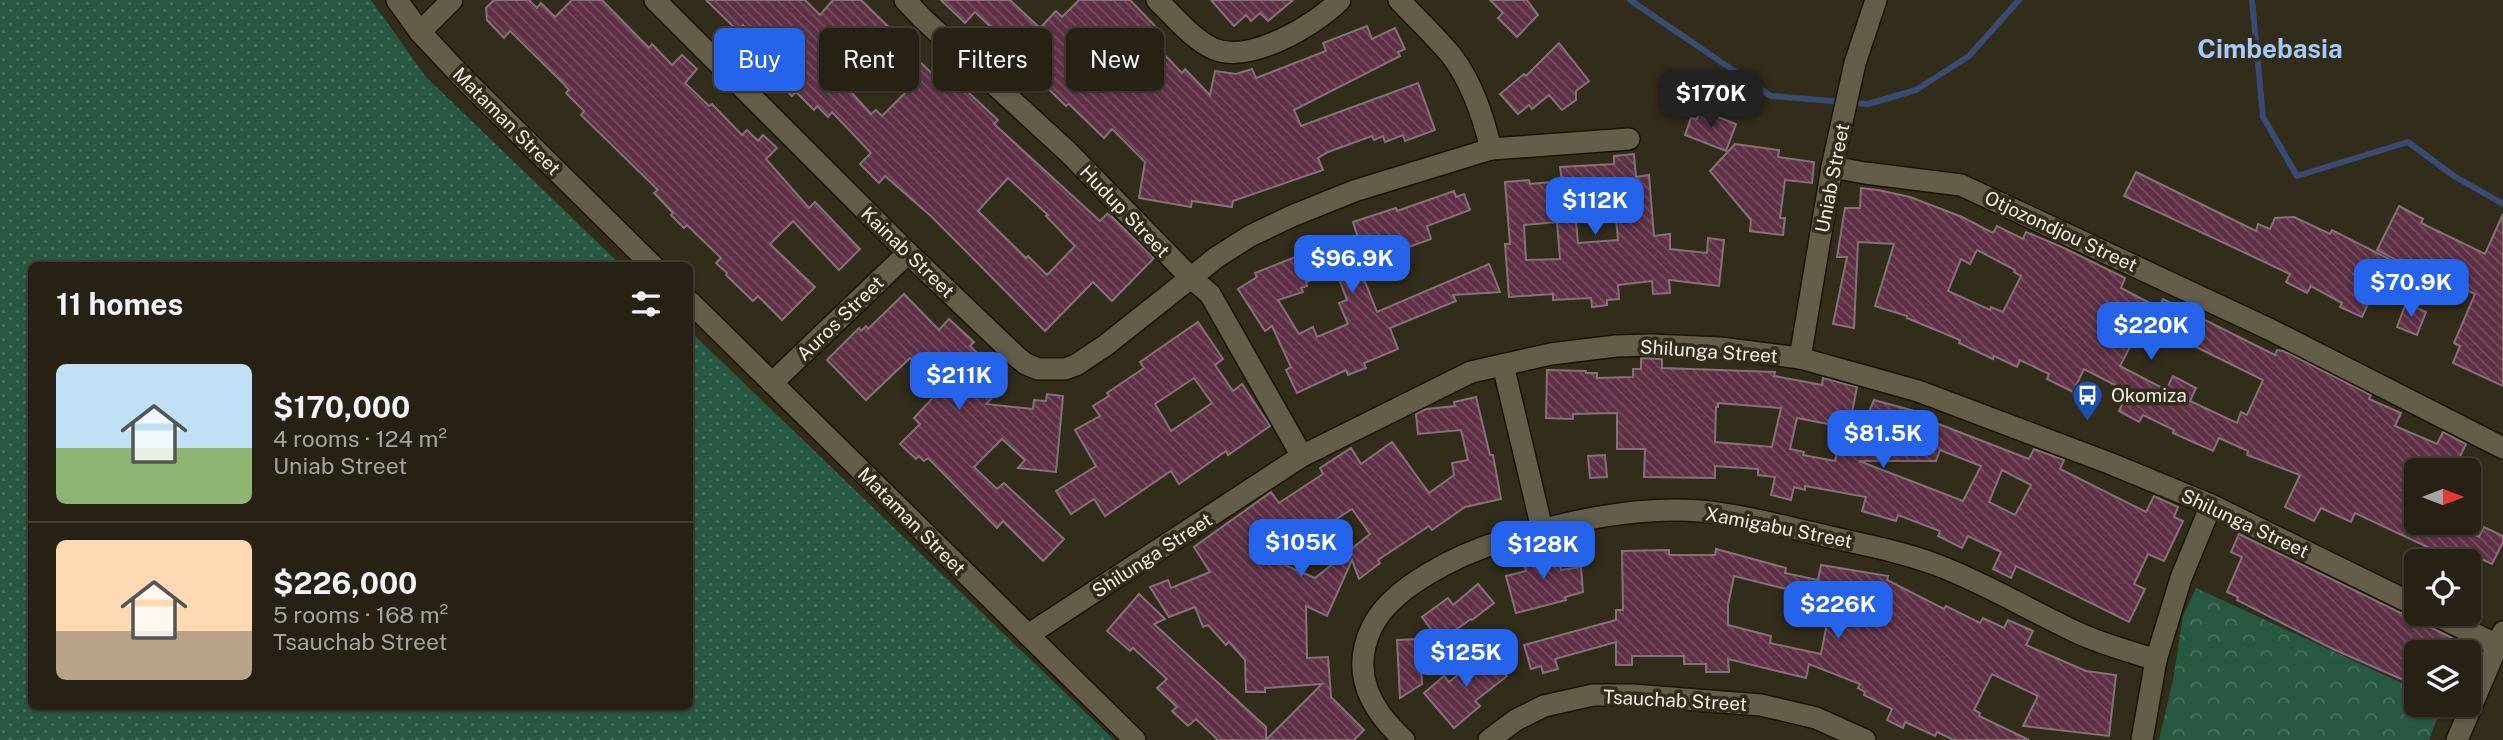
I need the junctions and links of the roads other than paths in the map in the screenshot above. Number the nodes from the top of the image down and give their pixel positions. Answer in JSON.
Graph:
{"nodes":[{"id":1,"x":397,"y":0,"type":"edge"},
{"id":2,"x":452,"y":0,"type":"edge"},
{"id":3,"x":655,"y":0,"type":"edge"},
{"id":4,"x":905,"y":0,"type":"edge"},
{"id":5,"x":1157,"y":0,"type":"edge"},
{"id":6,"x":1340,"y":0,"type":"edge"},
{"id":7,"x":1399,"y":0,"type":"edge"},
{"id":8,"x":1876,"y":0,"type":"edge"},
{"id":9,"x":421,"y":32,"type":"junction"},
{"id":10,"x":1629,"y":139,"type":"dead end"},
{"id":11,"x":1490,"y":149,"type":"junction"},
{"id":12,"x":1832,"y":167,"type":"junction"},
{"id":13,"x":908,"y":253,"type":"junction"},
{"id":14,"x":649,"y":262,"type":"edge"},
{"id":15,"x":1190,"y":278,"type":"junction"},
{"id":16,"x":693,"y":305,"type":"edge"},
{"id":17,"x":1800,"y":358,"type":"junction"},
{"id":18,"x":1503,"y":365,"type":"junction"},
{"id":19,"x":772,"y":383,"type":"junction"},
{"id":20,"x":2503,"y":448,"type":"edge"},
{"id":21,"x":1302,"y":456,"type":"junction"},
{"id":22,"x":2211,"y":505,"type":"junction"},
{"id":23,"x":1542,"y":529,"type":"junction"},
{"id":24,"x":2404,"y":600,"type":"edge"},
{"id":25,"x":2464,"y":626,"type":"edge"},
{"id":26,"x":1028,"y":635,"type":"junction"},
{"id":27,"x":2501,"y":641,"type":"edge"},
{"id":28,"x":2156,"y":660,"type":"junction"},
{"id":29,"x":1136,"y":740,"type":"edge"},
{"id":30,"x":1404,"y":740,"type":"edge"},
{"id":31,"x":1489,"y":740,"type":"edge"},
{"id":32,"x":1865,"y":740,"type":"edge"},
{"id":33,"x":2143,"y":740,"type":"edge"},
{"id":34,"x":2457,"y":740,"type":"edge"}],
"edges":[{"from":1,"to":9,"type":"street","name":"Mataman Street"},
{"from":2,"to":9,"type":"street"},
{"from":3,"to":13,"type":"street","name":"Kainab Street"},
{"from":4,"to":15,"type":"street","name":"Hudup Street"},
{"from":5,"to":6,"type":"street"},
{"from":7,"to":11,"type":"street"},
{"from":8,"to":12,"type":"street","name":"Uniab Street"},
{"from":9,"to":14,"type":"street","name":"Mataman Street"},
{"from":10,"to":11,"type":"street","name":"Kainab Street"},
{"from":11,"to":15,"type":"street","name":"Kainab Street"},
{"from":12,"to":17,"type":"street","name":"Uniab Street"},
{"from":12,"to":20,"type":"street","name":"Otjozondjou Street"},
{"from":13,"to":15,"type":"street","name":"Kainab Street"},
{"from":13,"to":19,"type":"street","name":"Auros Street"},
{"from":15,"to":21,"type":"street","name":"Hudup Street"},
{"from":16,"to":19,"type":"street","name":"Mataman Street"},
{"from":17,"to":18,"type":"street","name":"Shilunga Street"},
{"from":17,"to":22,"type":"street","name":"Shilunga Street"},
{"from":18,"to":21,"type":"street","name":"Shilunga Street"},
{"from":18,"to":23,"type":"street"},
{"from":19,"to":26,"type":"street","name":"Mataman Street"},
{"from":21,"to":26,"type":"street","name":"Shilunga Street"},
{"from":22,"to":24,"type":"street","name":"Shilunga Street"},
{"from":22,"to":28,"type":"street"},
{"from":23,"to":28,"type":"street","name":"Xamigabu Street"},
{"from":23,"to":30,"type":"street","name":"Xamigabu Street"},
{"from":25,"to":27,"type":"street"},
{"from":26,"to":29,"type":"street","name":"Mataman Street"},
{"from":27,"to":34,"type":"street"},
{"from":28,"to":33,"type":"street"},
{"from":31,"to":32,"type":"street","name":"Tsauchab Street"}]}
